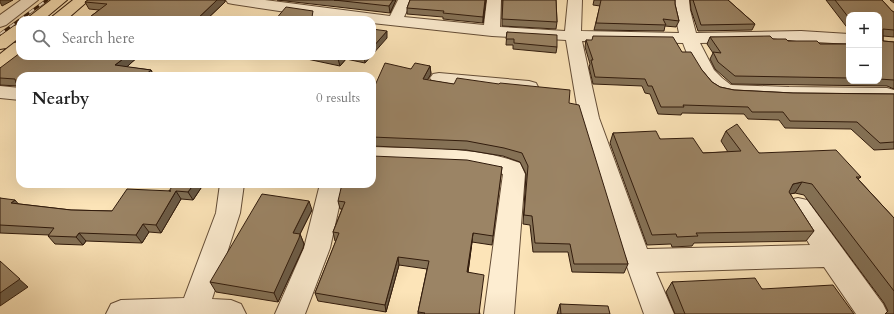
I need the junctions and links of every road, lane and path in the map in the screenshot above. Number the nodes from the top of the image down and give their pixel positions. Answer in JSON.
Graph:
{"nodes":[{"id":1,"x":31,"y":0,"type":"edge"},
{"id":2,"x":60,"y":0,"type":"edge"},
{"id":3,"x":82,"y":0,"type":"edge"},
{"id":4,"x":233,"y":0,"type":"edge"},
{"id":5,"x":405,"y":0,"type":"edge"},
{"id":6,"x":494,"y":0,"type":"edge"},
{"id":7,"x":575,"y":0,"type":"edge"},
{"id":8,"x":682,"y":0,"type":"edge"},
{"id":9,"x":38,"y":16,"type":"edge"},
{"id":10,"x":61,"y":16,"type":"edge"},
{"id":11,"x":351,"y":16,"type":"edge"},
{"id":12,"x":376,"y":18,"type":"edge"},
{"id":13,"x":395,"y":20,"type":"junction"},
{"id":14,"x":0,"y":22,"type":"edge"},
{"id":15,"x":492,"y":31,"type":"junction"},
{"id":16,"x":16,"y":32,"type":"edge"},
{"id":17,"x":573,"y":36,"type":"junction"},
{"id":18,"x":688,"y":38,"type":"junction"},
{"id":19,"x":846,"y":39,"type":"edge"},
{"id":20,"x":0,"y":44,"type":"edge"},
{"id":21,"x":16,"y":50,"type":"edge"},
{"id":22,"x":0,"y":63,"type":"edge"},
{"id":23,"x":439,"y":78,"type":"dead end"},
{"id":24,"x":545,"y":89,"type":"edge"},
{"id":25,"x":0,"y":92,"type":"edge"},
{"id":26,"x":16,"y":94,"type":"edge"},
{"id":27,"x":892,"y":96,"type":"edge"},
{"id":28,"x":376,"y":155,"type":"edge"},
{"id":29,"x":231,"y":188,"type":"edge"},
{"id":30,"x":331,"y":188,"type":"edge"},
{"id":31,"x":795,"y":202,"type":"edge"},
{"id":32,"x":831,"y":256,"type":"junction"},
{"id":33,"x":638,"y":261,"type":"junction"},
{"id":34,"x":194,"y":312,"type":"edge"},
{"id":35,"x":121,"y":314,"type":"edge"},
{"id":36,"x":231,"y":314,"type":"edge"},
{"id":37,"x":290,"y":314,"type":"edge"},
{"id":38,"x":499,"y":314,"type":"edge"},
{"id":39,"x":659,"y":314,"type":"edge"},
{"id":40,"x":873,"y":314,"type":"edge"}],
"edges":[{"from":1,"to":14,"type":"street"},
{"from":2,"to":9,"type":"highway"},
{"from":3,"to":10,"type":"highway"},
{"from":4,"to":11,"type":"street"},
{"from":5,"to":13,"type":"street"},
{"from":6,"to":15,"type":"street"},
{"from":7,"to":17,"type":"street"},
{"from":8,"to":18,"type":"street"},
{"from":12,"to":13,"type":"street"},
{"from":13,"to":15,"type":"street"},
{"from":15,"to":17,"type":"street"},
{"from":16,"to":20,"type":"highway"},
{"from":17,"to":18,"type":"street"},
{"from":17,"to":33,"type":"street"},
{"from":18,"to":19,"type":"street"},
{"from":18,"to":27,"type":"street"},
{"from":21,"to":22,"type":"highway"},
{"from":23,"to":24,"type":"street"},
{"from":25,"to":26,"type":"street"},
{"from":28,"to":38,"type":"street"},
{"from":29,"to":34,"type":"street"},
{"from":30,"to":37,"type":"street"},
{"from":31,"to":32,"type":"street"},
{"from":32,"to":33,"type":"street"},
{"from":32,"to":40,"type":"street"},
{"from":33,"to":39,"type":"street"},
{"from":34,"to":35,"type":"street"},
{"from":34,"to":36,"type":"street"}]}
